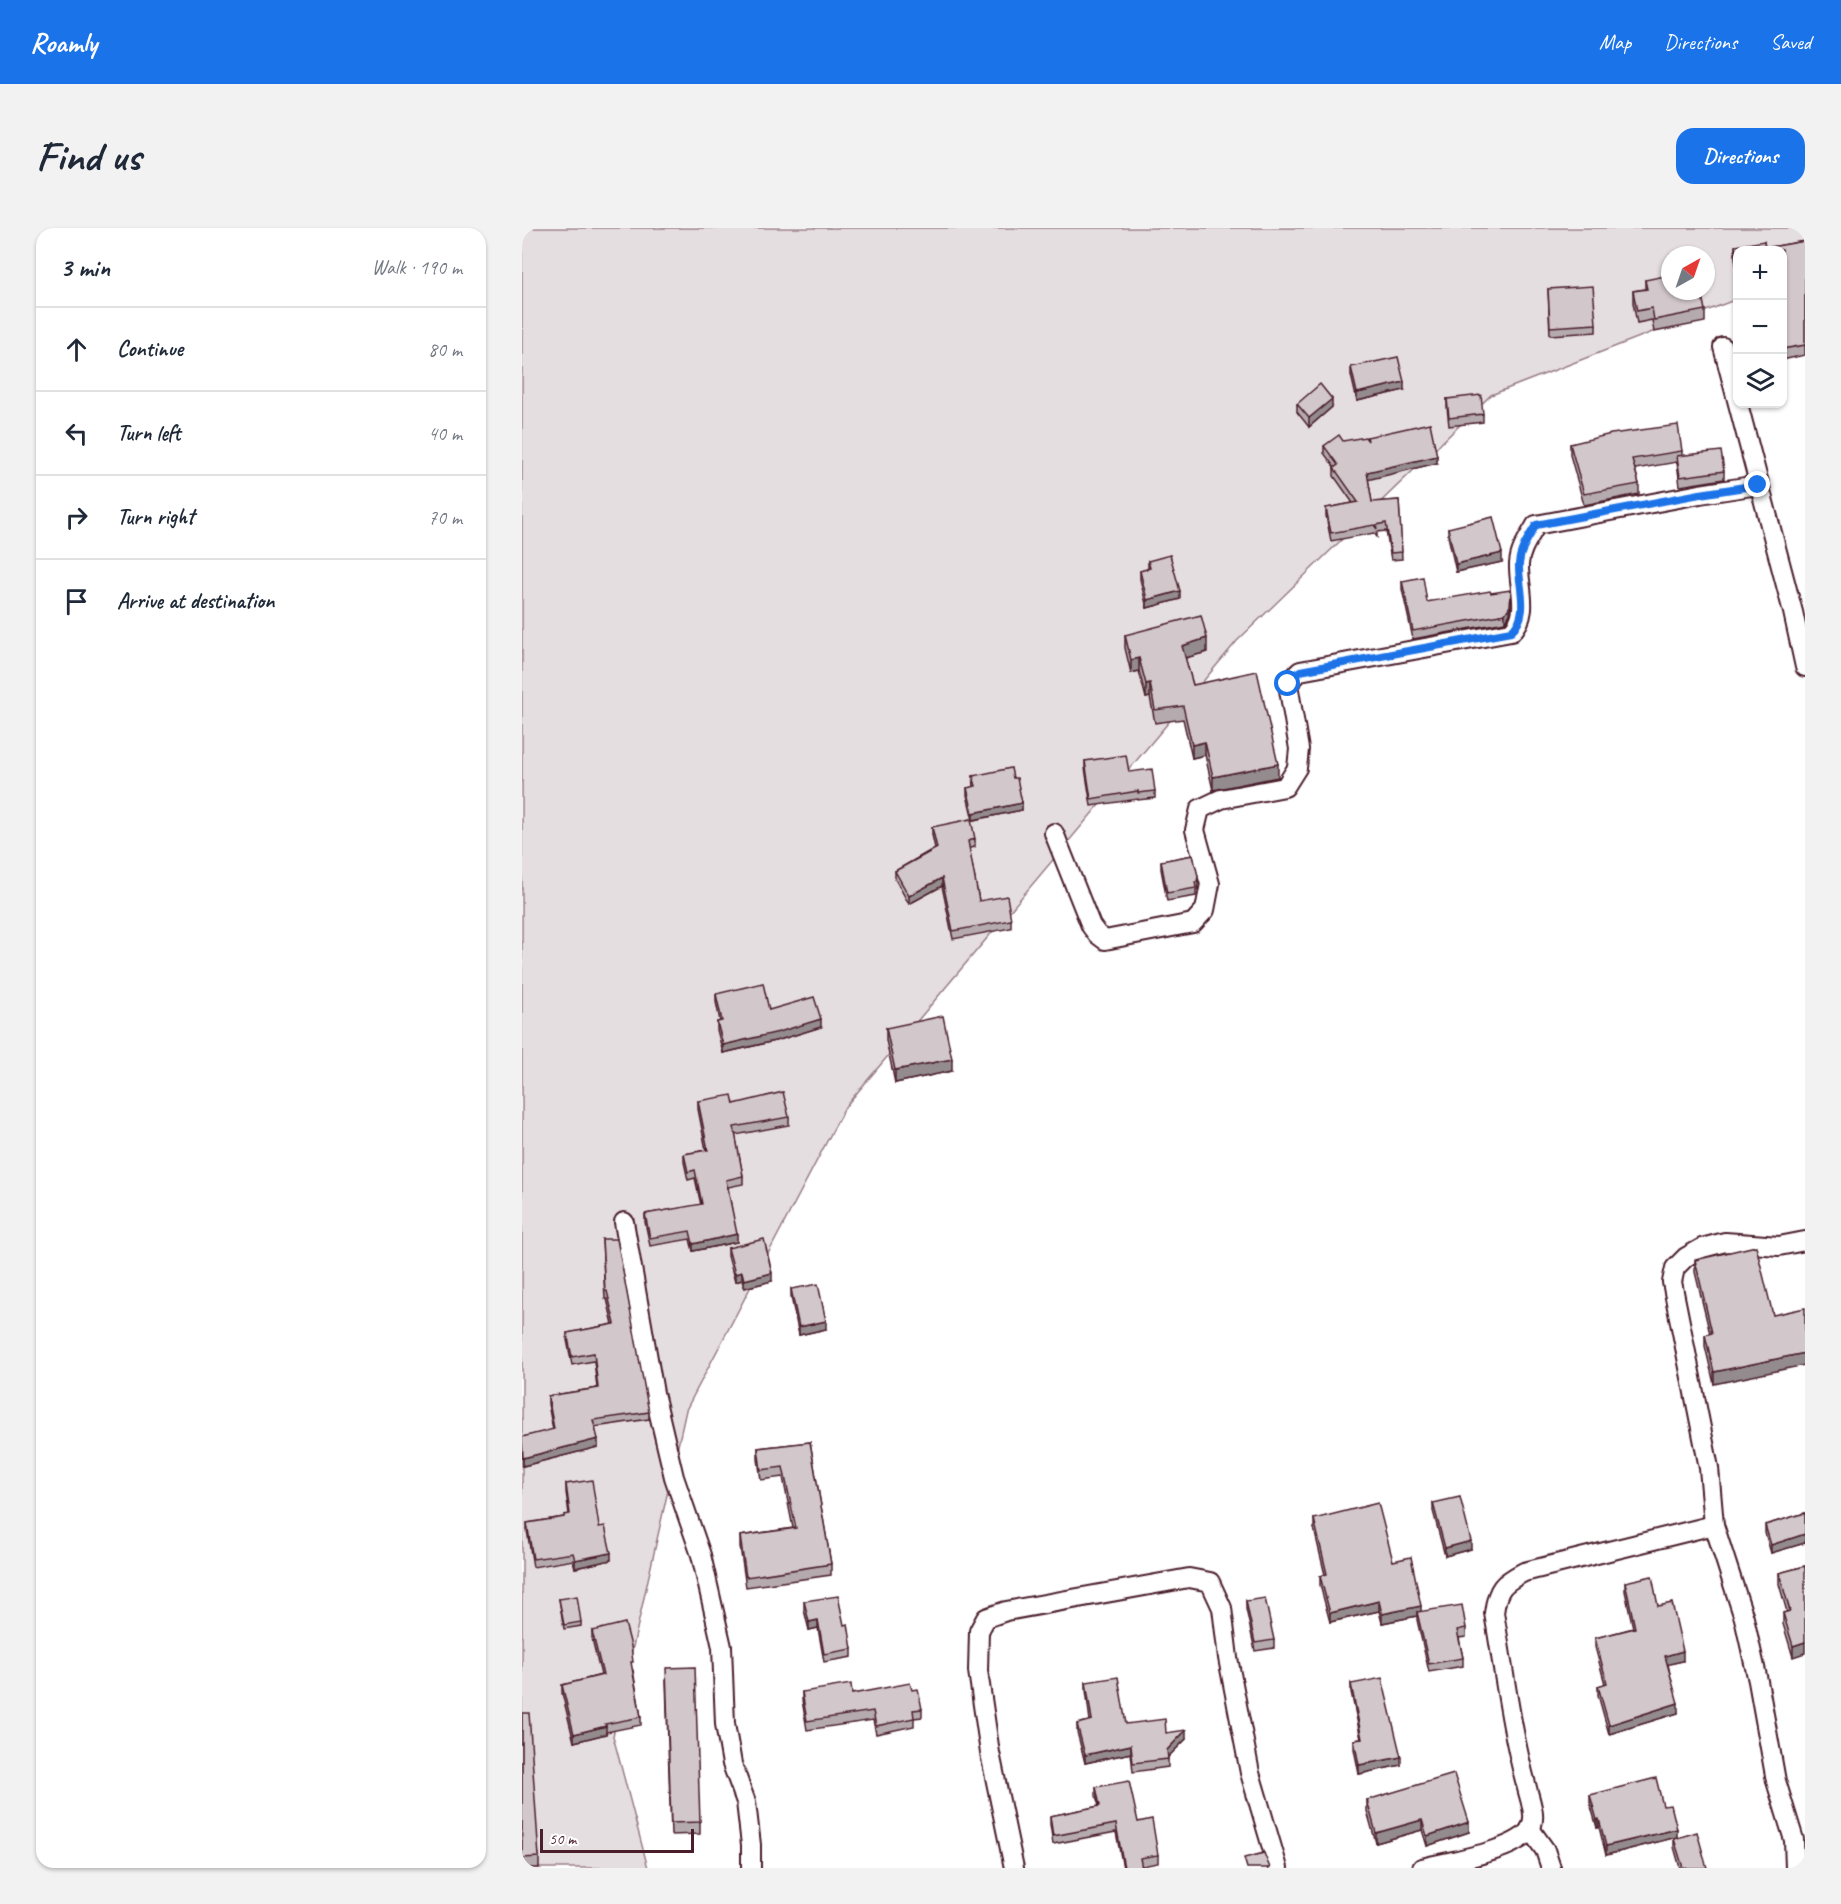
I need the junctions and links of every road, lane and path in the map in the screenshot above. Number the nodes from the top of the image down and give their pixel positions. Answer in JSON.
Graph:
{"nodes":[{"id":1,"x":1722,"y":347,"type":"dead end"},
{"id":2,"x":1758,"y":485,"type":"junction"},
{"id":3,"x":1805,"y":667,"type":"edge"},
{"id":4,"x":1054,"y":833,"type":"dead end"},
{"id":5,"x":624,"y":1222,"type":"dead end"},
{"id":6,"x":1805,"y":1241,"type":"edge"},
{"id":7,"x":1714,"y":1525,"type":"junction"},
{"id":8,"x":1530,"y":1829,"type":"junction"},
{"id":9,"x":751,"y":1868,"type":"edge"},
{"id":10,"x":1014,"y":1868,"type":"edge"},
{"id":11,"x":1278,"y":1868,"type":"edge"},
{"id":12,"x":1422,"y":1868,"type":"edge"},
{"id":13,"x":1551,"y":1868,"type":"edge"},
{"id":14,"x":1795,"y":1868,"type":"edge"}],
"edges":[{"from":1,"to":2,"type":"street"},
{"from":2,"to":3,"type":"street"},
{"from":2,"to":4,"type":"street"},
{"from":5,"to":9,"type":"street"},
{"from":6,"to":7,"type":"street"},
{"from":7,"to":8,"type":"street"},
{"from":7,"to":14,"type":"street"},
{"from":8,"to":12,"type":"street"},
{"from":8,"to":13,"type":"street"},
{"from":10,"to":11,"type":"street"}]}
